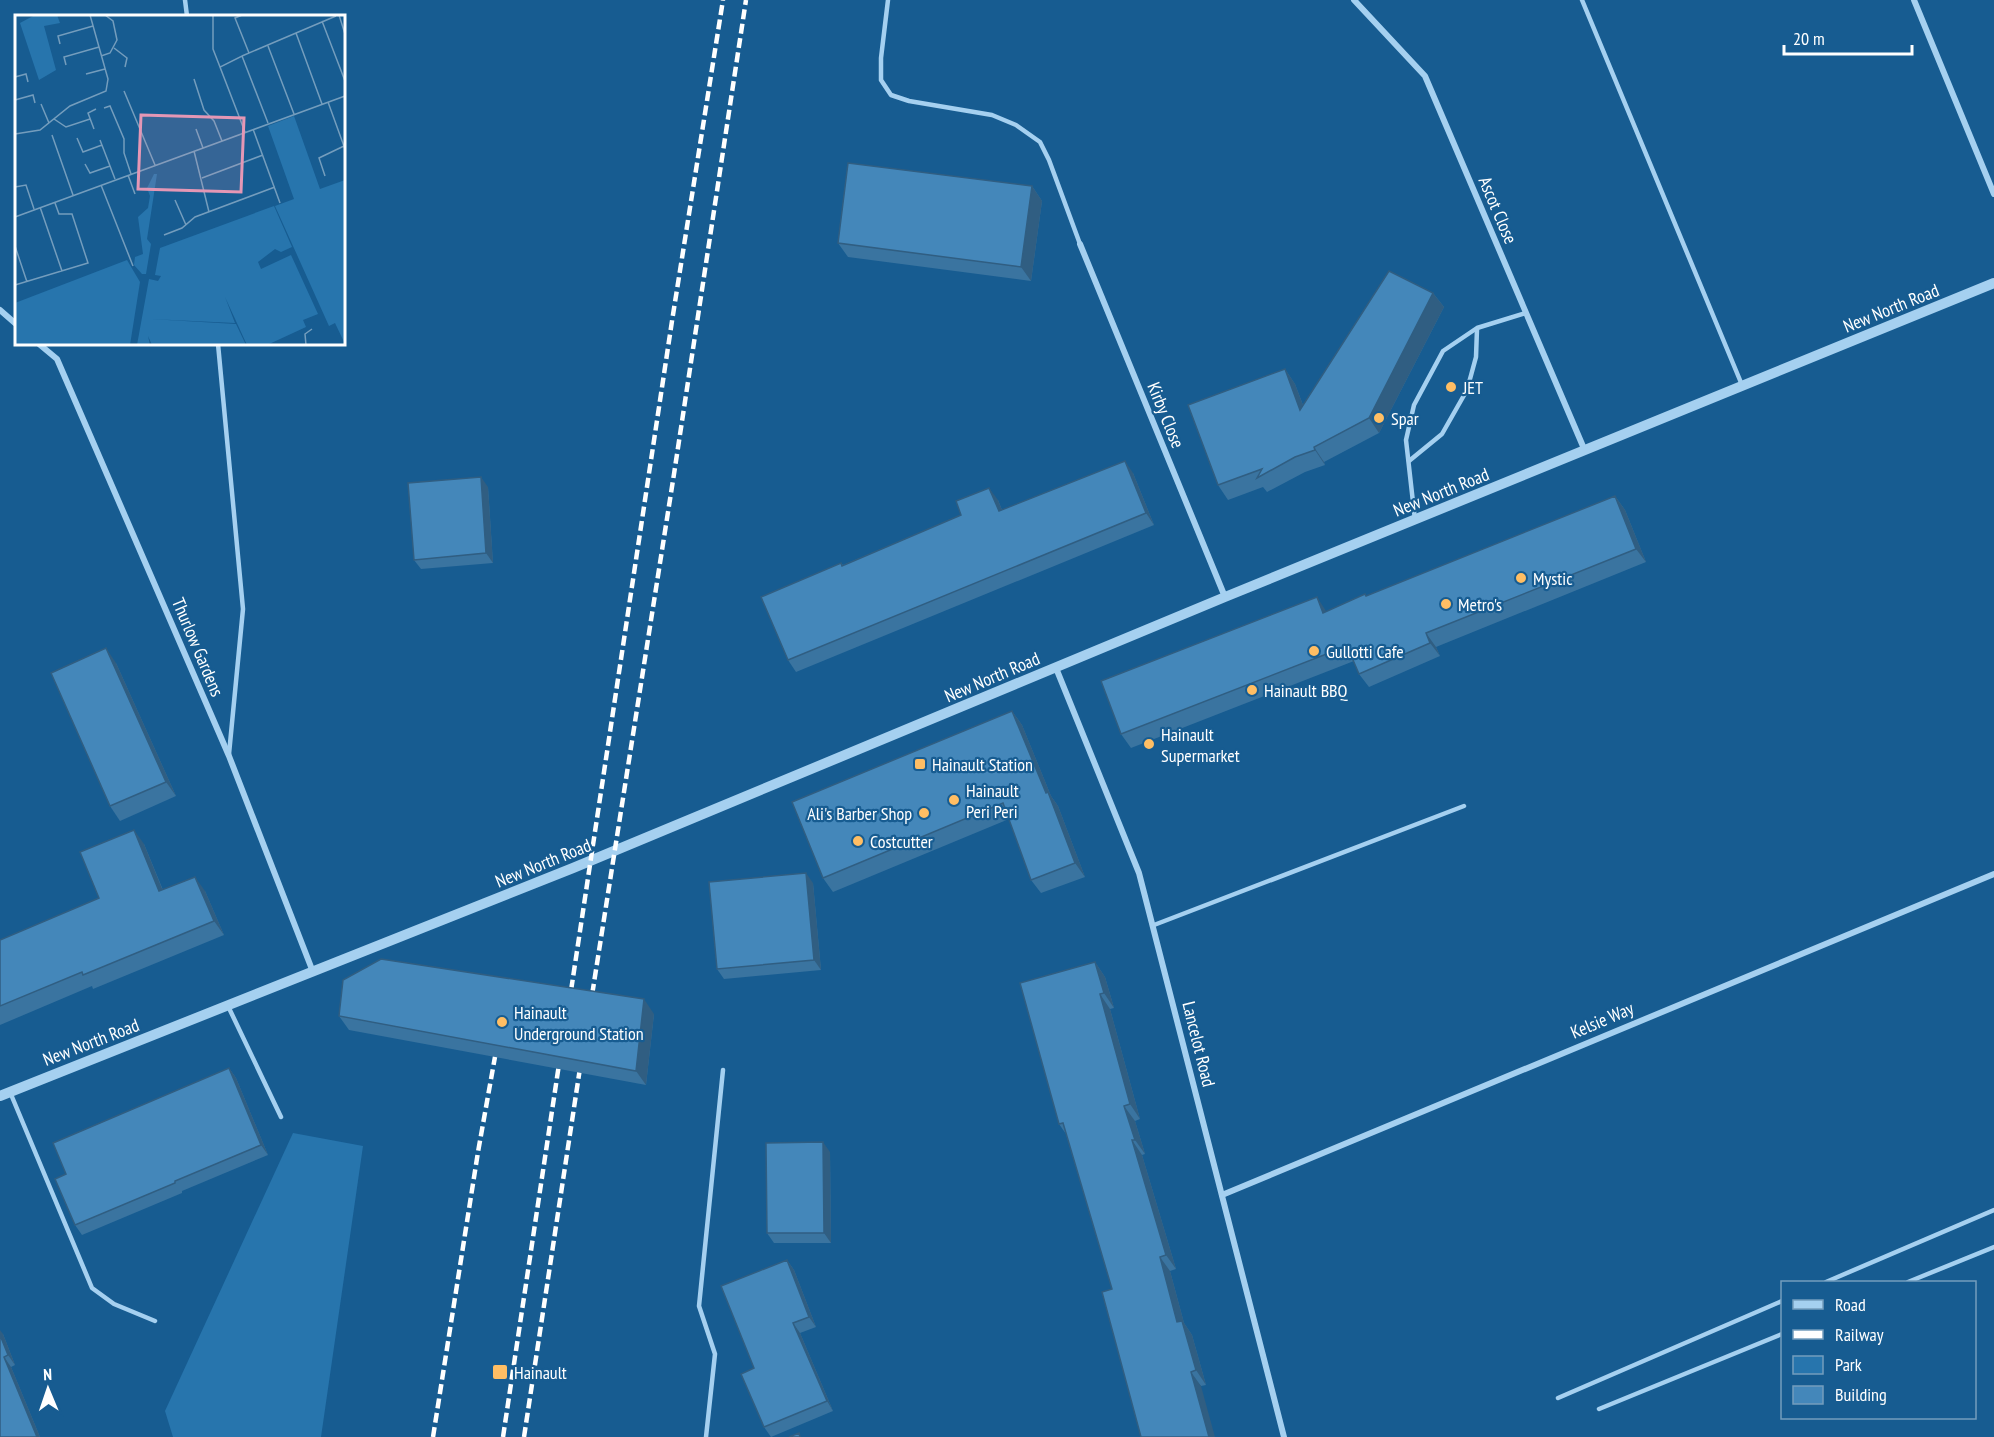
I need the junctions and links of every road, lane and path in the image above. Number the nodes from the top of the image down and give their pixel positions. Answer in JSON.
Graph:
{"nodes":[{"id":1,"x":185,"y":0,"type":"edge"},
{"id":2,"x":888,"y":0,"type":"edge"},
{"id":3,"x":1354,"y":0,"type":"edge"},
{"id":4,"x":1582,"y":0,"type":"edge"},
{"id":5,"x":1914,"y":0,"type":"edge"},
{"id":6,"x":187,"y":15,"type":"edge"},
{"id":7,"x":1994,"y":194,"type":"edge"},
{"id":8,"x":1080,"y":244,"type":"joint"},
{"id":9,"x":1994,"y":284,"type":"edge"},
{"id":10,"x":0,"y":310,"type":"edge"},
{"id":11,"x":1526,"y":313,"type":"junction"},
{"id":12,"x":15,"y":323,"type":"edge"},
{"id":13,"x":1477,"y":328,"type":"junction"},
{"id":14,"x":40,"y":345,"type":"edge"},
{"id":15,"x":218,"y":345,"type":"edge"},
{"id":16,"x":1743,"y":387,"type":"junction"},
{"id":17,"x":1585,"y":451,"type":"junction"},
{"id":18,"x":1408,"y":461,"type":"junction"},
{"id":19,"x":1416,"y":520,"type":"junction"},
{"id":20,"x":1225,"y":597,"type":"junction"},
{"id":21,"x":1056,"y":668,"type":"junction"},
{"id":22,"x":229,"y":756,"type":"junction"},
{"id":23,"x":1464,"y":806,"type":"dead end"},
{"id":24,"x":1994,"y":874,"type":"edge"},
{"id":25,"x":1154,"y":925,"type":"junction"},
{"id":26,"x":313,"y":973,"type":"junction"},
{"id":27,"x":228,"y":1006,"type":"junction"},
{"id":28,"x":723,"y":1070,"type":"dead end"},
{"id":29,"x":5,"y":1094,"type":"edge"},
{"id":30,"x":281,"y":1117,"type":"dead end"},
{"id":31,"x":1222,"y":1195,"type":"junction"},
{"id":32,"x":1994,"y":1210,"type":"edge"},
{"id":33,"x":1994,"y":1247,"type":"edge"},
{"id":34,"x":1828,"y":1281,"type":"edge"},
{"id":35,"x":1910,"y":1281,"type":"edge"},
{"id":36,"x":1781,"y":1301,"type":"edge"},
{"id":37,"x":155,"y":1321,"type":"dead end"},
{"id":38,"x":1781,"y":1334,"type":"edge"},
{"id":39,"x":1558,"y":1398,"type":"dead end"},
{"id":40,"x":1599,"y":1409,"type":"dead end"},
{"id":41,"x":706,"y":1437,"type":"edge"},
{"id":42,"x":1284,"y":1437,"type":"edge"}],
"edges":[{"from":1,"to":6,"type":"lane"},
{"from":2,"to":8,"type":"lane"},
{"from":3,"to":11,"type":"street","name":"Ascot Close"},
{"from":4,"to":16,"type":"lane"},
{"from":5,"to":7,"type":"street"},
{"from":8,"to":20,"type":"street","name":"Kirby Close"},
{"from":9,"to":16,"type":"street","name":"New North Road"},
{"from":10,"to":12,"type":"street"},
{"from":11,"to":13,"type":"lane"},
{"from":11,"to":17,"type":"street","name":"Ascot Close"},
{"from":13,"to":18,"type":"lane"},
{"from":13,"to":18,"type":"lane"},
{"from":14,"to":22,"type":"street","name":"Thurlow Gardens"},
{"from":15,"to":22,"type":"lane"},
{"from":16,"to":17,"type":"street","name":"New North Road"},
{"from":17,"to":19,"type":"street","name":"New North Road"},
{"from":18,"to":19,"type":"lane"},
{"from":19,"to":20,"type":"street","name":"New North Road"},
{"from":20,"to":21,"type":"street","name":"New North Road"},
{"from":21,"to":25,"type":"street","name":"Lancelot Road"},
{"from":21,"to":26,"type":"street","name":"New North Road"},
{"from":22,"to":26,"type":"street","name":"Thurlow Gardens"},
{"from":23,"to":25,"type":"lane"},
{"from":24,"to":31,"type":"street","name":"Kelsie Way"},
{"from":25,"to":31,"type":"street","name":"Lancelot Road"},
{"from":26,"to":27,"type":"street","name":"New North Road"},
{"from":27,"to":29,"type":"street","name":"New North Road"},
{"from":27,"to":30,"type":"lane"},
{"from":28,"to":41,"type":"lane"},
{"from":29,"to":37,"type":"lane"},
{"from":31,"to":42,"type":"street","name":"Lancelot Road"},
{"from":32,"to":34,"type":"lane"},
{"from":33,"to":35,"type":"lane"},
{"from":36,"to":39,"type":"lane"},
{"from":38,"to":40,"type":"lane"}]}
